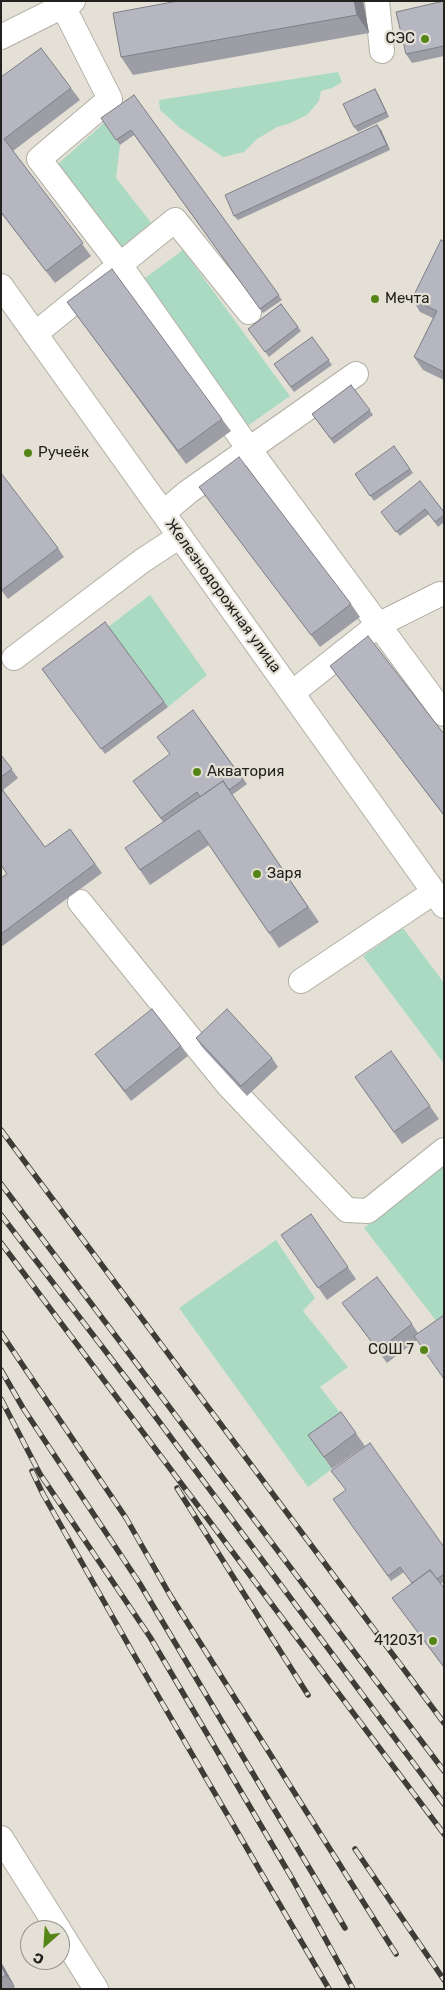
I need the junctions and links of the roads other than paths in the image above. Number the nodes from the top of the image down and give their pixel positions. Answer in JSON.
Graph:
{"nodes":[{"id":1,"x":377,"y":1,"type":"edge"},
{"id":2,"x":68,"y":4,"type":"edge"},
{"id":3,"x":1,"y":37,"type":"edge"},
{"id":4,"x":382,"y":51,"type":"dead end"},
{"id":5,"x":120,"y":265,"type":"junction"},
{"id":6,"x":1,"y":286,"type":"edge"},
{"id":7,"x":248,"y":312,"type":"dead end"},
{"id":8,"x":35,"y":334,"type":"junction"},
{"id":9,"x":356,"y":374,"type":"dead end"},
{"id":10,"x":249,"y":449,"type":"junction"},
{"id":11,"x":163,"y":513,"type":"junction"},
{"id":12,"x":180,"y":536,"type":"junction"},
{"id":13,"x":440,"y":594,"type":"dead end"},
{"id":14,"x":378,"y":625,"type":"junction"},
{"id":15,"x":14,"y":658,"type":"dead end"},
{"id":16,"x":292,"y":693,"type":"junction"},
{"id":17,"x":444,"y":714,"type":"edge"},
{"id":18,"x":437,"y":886,"type":"edge"},
{"id":19,"x":80,"y":902,"type":"dead end"},
{"id":20,"x":301,"y":981,"type":"dead end"},
{"id":21,"x":444,"y":1150,"type":"edge"},
{"id":22,"x":1,"y":1838,"type":"edge"},
{"id":23,"x":9,"y":1868,"type":"edge"},
{"id":24,"x":51,"y":1920,"type":"edge"},
{"id":25,"x":70,"y":1947,"type":"edge"},
{"id":26,"x":96,"y":1989,"type":"edge"}],
"edges":[{"from":1,"to":4,"type":"street"},
{"from":2,"to":3,"type":"street"},
{"from":2,"to":5,"type":"street"},
{"from":5,"to":7,"type":"street"},
{"from":5,"to":8,"type":"street"},
{"from":5,"to":10,"type":"street"},
{"from":6,"to":8,"type":"street","name":"Железнодорожная улица"},
{"from":8,"to":11,"type":"street","name":"Железнодорожная улица"},
{"from":9,"to":10,"type":"street"},
{"from":10,"to":11,"type":"street"},
{"from":10,"to":14,"type":"street"},
{"from":11,"to":12,"type":"street","name":"Железнодорожная улица"},
{"from":12,"to":15,"type":"street"},
{"from":12,"to":16,"type":"street","name":"Железнодорожная улица"},
{"from":13,"to":14,"type":"street"},
{"from":14,"to":16,"type":"street"},
{"from":14,"to":17,"type":"street"},
{"from":16,"to":18,"type":"street","name":"Железнодорожная улица"},
{"from":18,"to":20,"type":"street"},
{"from":19,"to":21,"type":"street"},
{"from":22,"to":23,"type":"street"},
{"from":23,"to":24,"type":"street"},
{"from":25,"to":26,"type":"street"}]}
